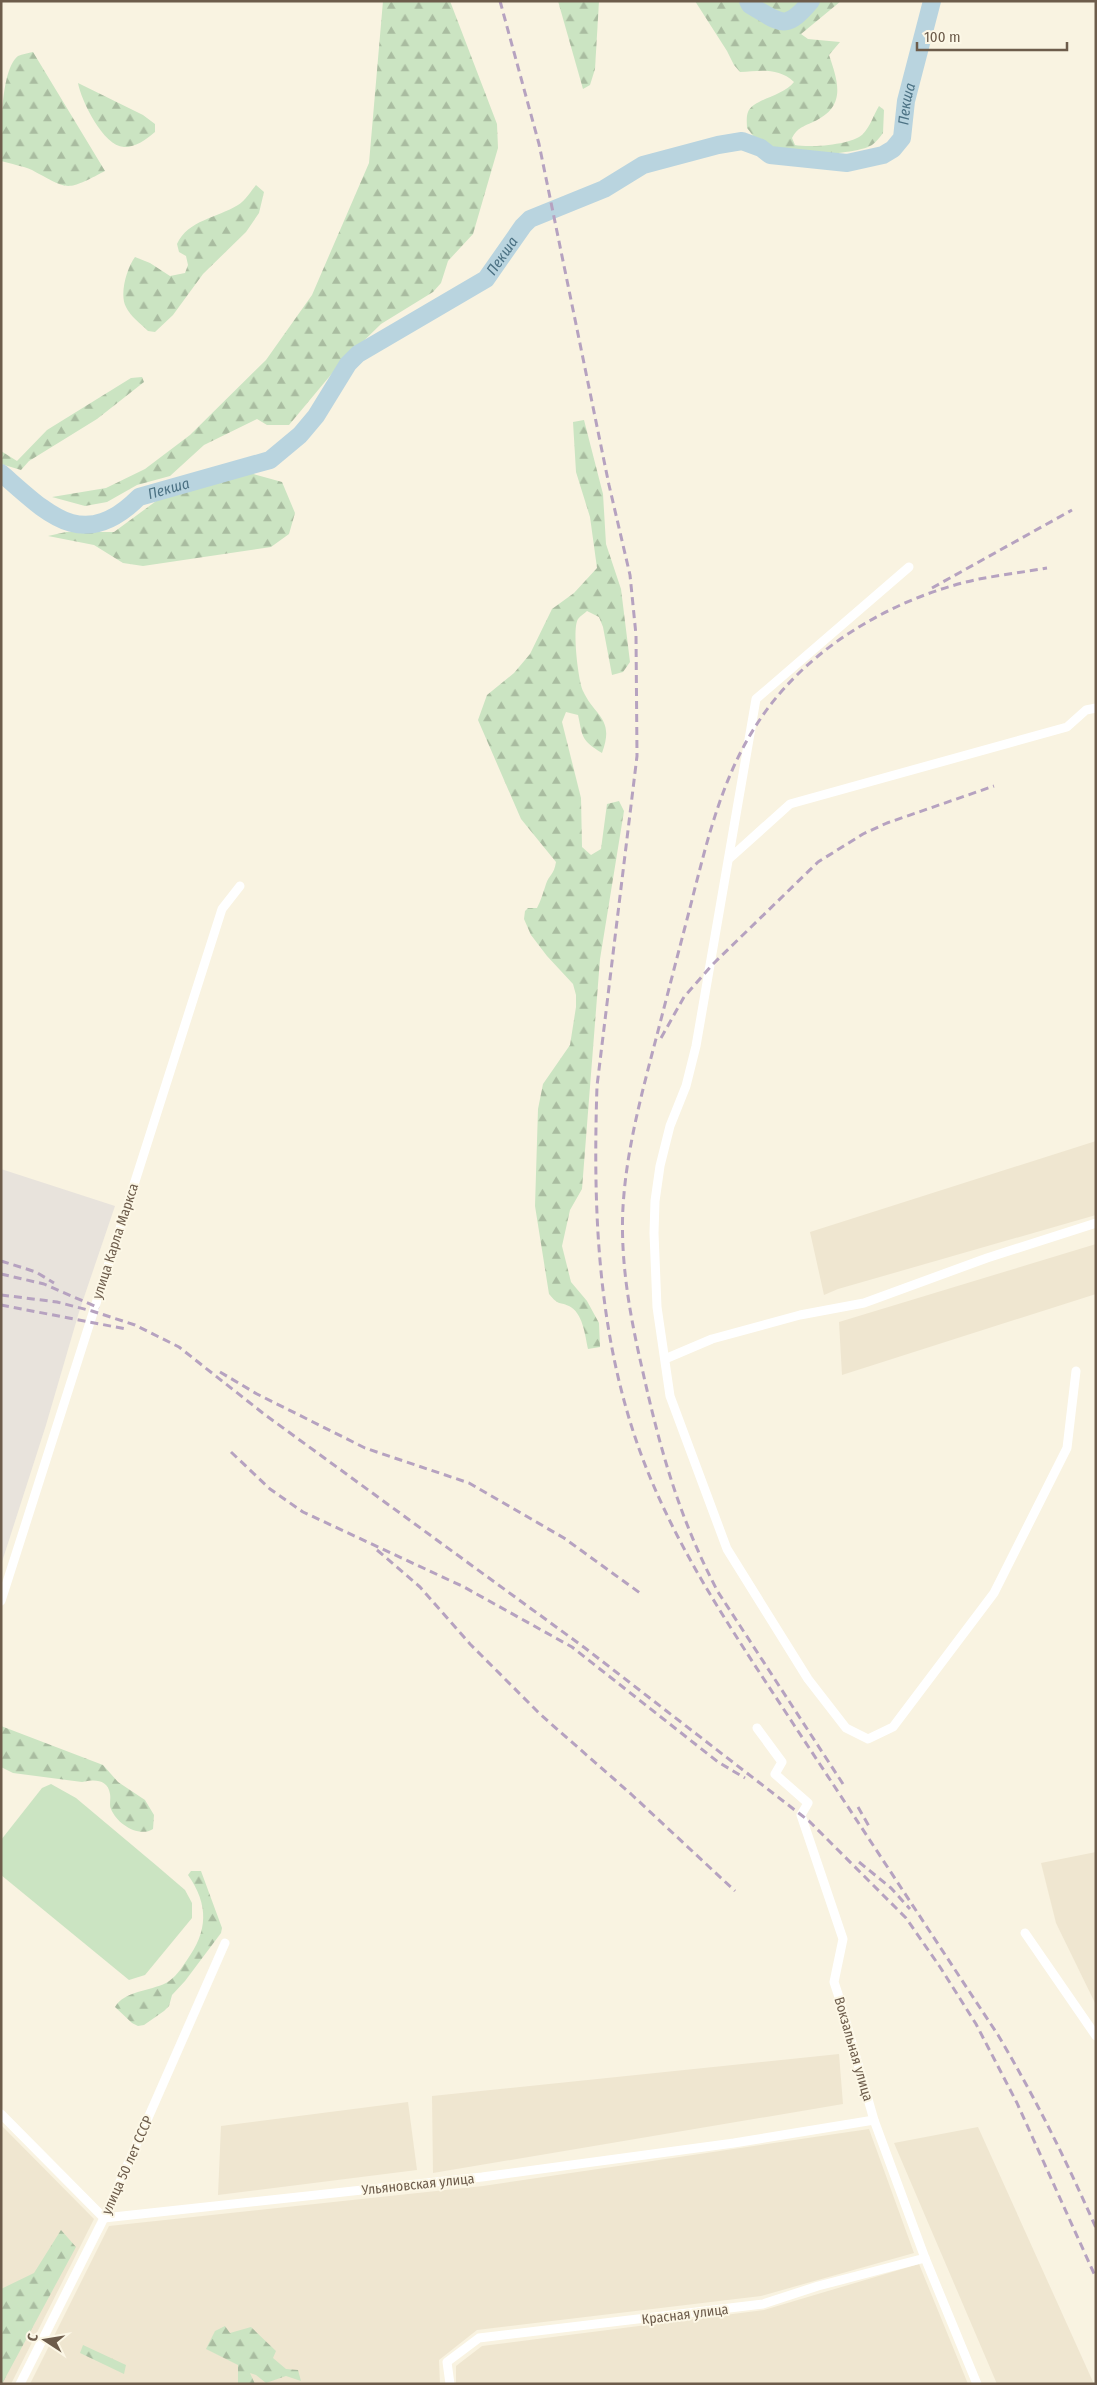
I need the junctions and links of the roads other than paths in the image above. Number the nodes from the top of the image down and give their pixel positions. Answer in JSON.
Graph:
{"nodes":[{"id":1,"x":909,"y":567,"type":"dead end"},
{"id":2,"x":1096,"y":708,"type":"edge"},
{"id":3,"x":730,"y":858,"type":"junction"},
{"id":4,"x":240,"y":886,"type":"dead end"},
{"id":5,"x":1096,"y":1223,"type":"edge"},
{"id":6,"x":665,"y":1359,"type":"junction"},
{"id":7,"x":1076,"y":1371,"type":"dead end"},
{"id":8,"x":1,"y":1601,"type":"edge"},
{"id":9,"x":756,"y":1728,"type":"dead end"},
{"id":10,"x":1025,"y":1934,"type":"dead end"},
{"id":11,"x":224,"y":1943,"type":"dead end"},
{"id":12,"x":1096,"y":2036,"type":"edge"},
{"id":13,"x":1,"y":2114,"type":"edge"},
{"id":14,"x":874,"y":2120,"type":"junction"},
{"id":15,"x":104,"y":2218,"type":"junction"},
{"id":16,"x":925,"y":2258,"type":"junction"},
{"id":17,"x":20,"y":2384,"type":"edge"},
{"id":18,"x":450,"y":2384,"type":"edge"},
{"id":19,"x":977,"y":2384,"type":"edge"}],
"edges":[{"from":1,"to":3,"type":"street"},
{"from":2,"to":3,"type":"street"},
{"from":3,"to":6,"type":"street"},
{"from":4,"to":8,"type":"street","name":"улица Карла Маркса"},
{"from":5,"to":6,"type":"street"},
{"from":6,"to":7,"type":"street"},
{"from":9,"to":14,"type":"street","name":"Вокзальная улица"},
{"from":10,"to":12,"type":"street"},
{"from":11,"to":15,"type":"street","name":"улица 50 лет СССР"},
{"from":13,"to":15,"type":"street"},
{"from":14,"to":15,"type":"street","name":"Ульяновская улица"},
{"from":14,"to":16,"type":"street","name":"Вокзальная улица"},
{"from":15,"to":17,"type":"street","name":"улица 50 лет СССР"},
{"from":16,"to":18,"type":"street","name":"Красная улица"},
{"from":16,"to":19,"type":"street","name":"Вокзальная улица"}]}
